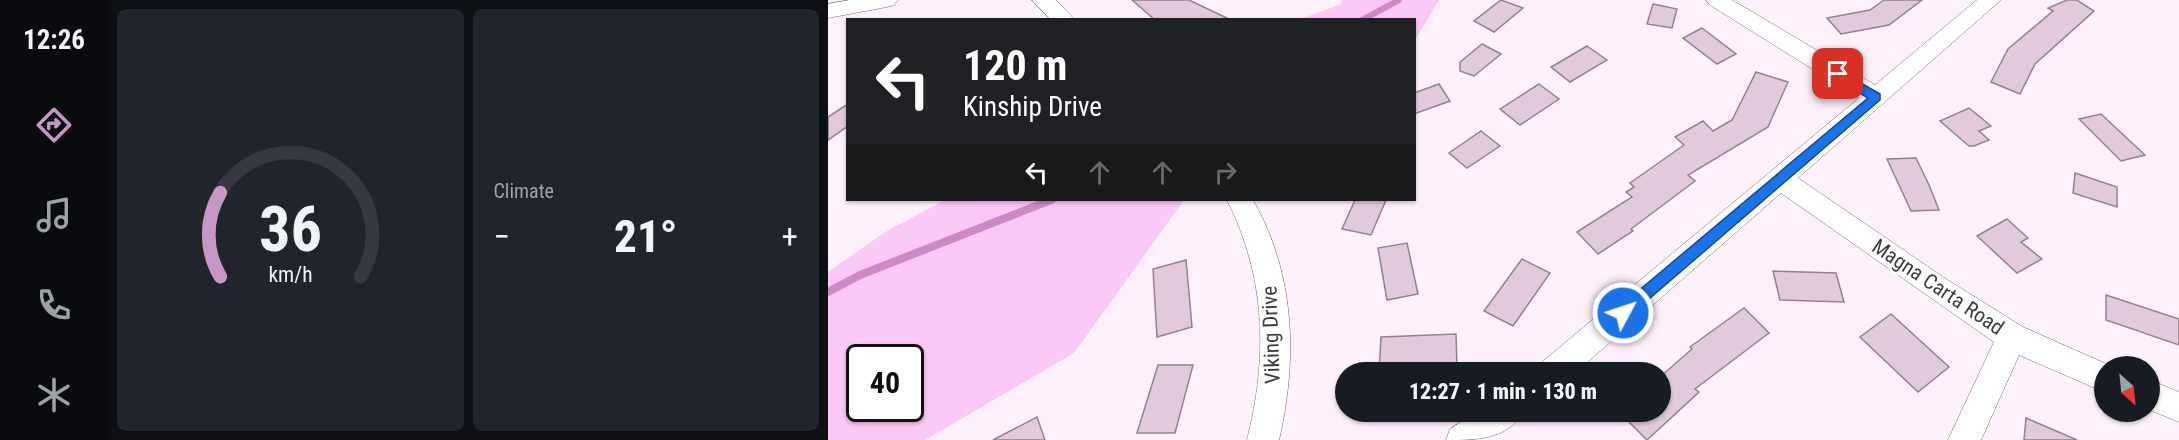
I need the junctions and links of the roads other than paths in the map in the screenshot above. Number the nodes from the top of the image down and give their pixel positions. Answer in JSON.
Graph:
{"nodes":[{"id":1,"x":887,"y":0,"type":"edge"},
{"id":2,"x":1043,"y":0,"type":"edge"},
{"id":3,"x":1717,"y":0,"type":"edge"},
{"id":4,"x":1990,"y":0,"type":"edge"},
{"id":5,"x":828,"y":10,"type":"edge"},
{"id":6,"x":1062,"y":18,"type":"edge"},
{"id":7,"x":1876,"y":97,"type":"junction"},
{"id":8,"x":1780,"y":179,"type":"junction"},
{"id":9,"x":1241,"y":201,"type":"edge"},
{"id":10,"x":2012,"y":337,"type":"junction"},
{"id":11,"x":1565,"y":362,"type":"edge"},
{"id":12,"x":2094,"y":374,"type":"edge"},
{"id":13,"x":2160,"y":399,"type":"edge"},
{"id":14,"x":2179,"y":407,"type":"edge"},
{"id":15,"x":1490,"y":422,"type":"edge"},
{"id":16,"x":1263,"y":440,"type":"edge"},
{"id":17,"x":1462,"y":440,"type":"edge"},
{"id":18,"x":1964,"y":440,"type":"edge"}],
"edges":[{"from":1,"to":5,"type":"street"},
{"from":2,"to":6,"type":"street"},
{"from":3,"to":7,"type":"street"},
{"from":4,"to":7,"type":"street"},
{"from":7,"to":8,"type":"street"},
{"from":8,"to":10,"type":"street","name":"Magna Carta Road"},
{"from":8,"to":11,"type":"street"},
{"from":9,"to":16,"type":"street","name":"Viking Drive"},
{"from":10,"to":12,"type":"street","name":"Magna Carta Road"},
{"from":10,"to":18,"type":"street"},
{"from":13,"to":14,"type":"street"},
{"from":15,"to":17,"type":"street"}]}
